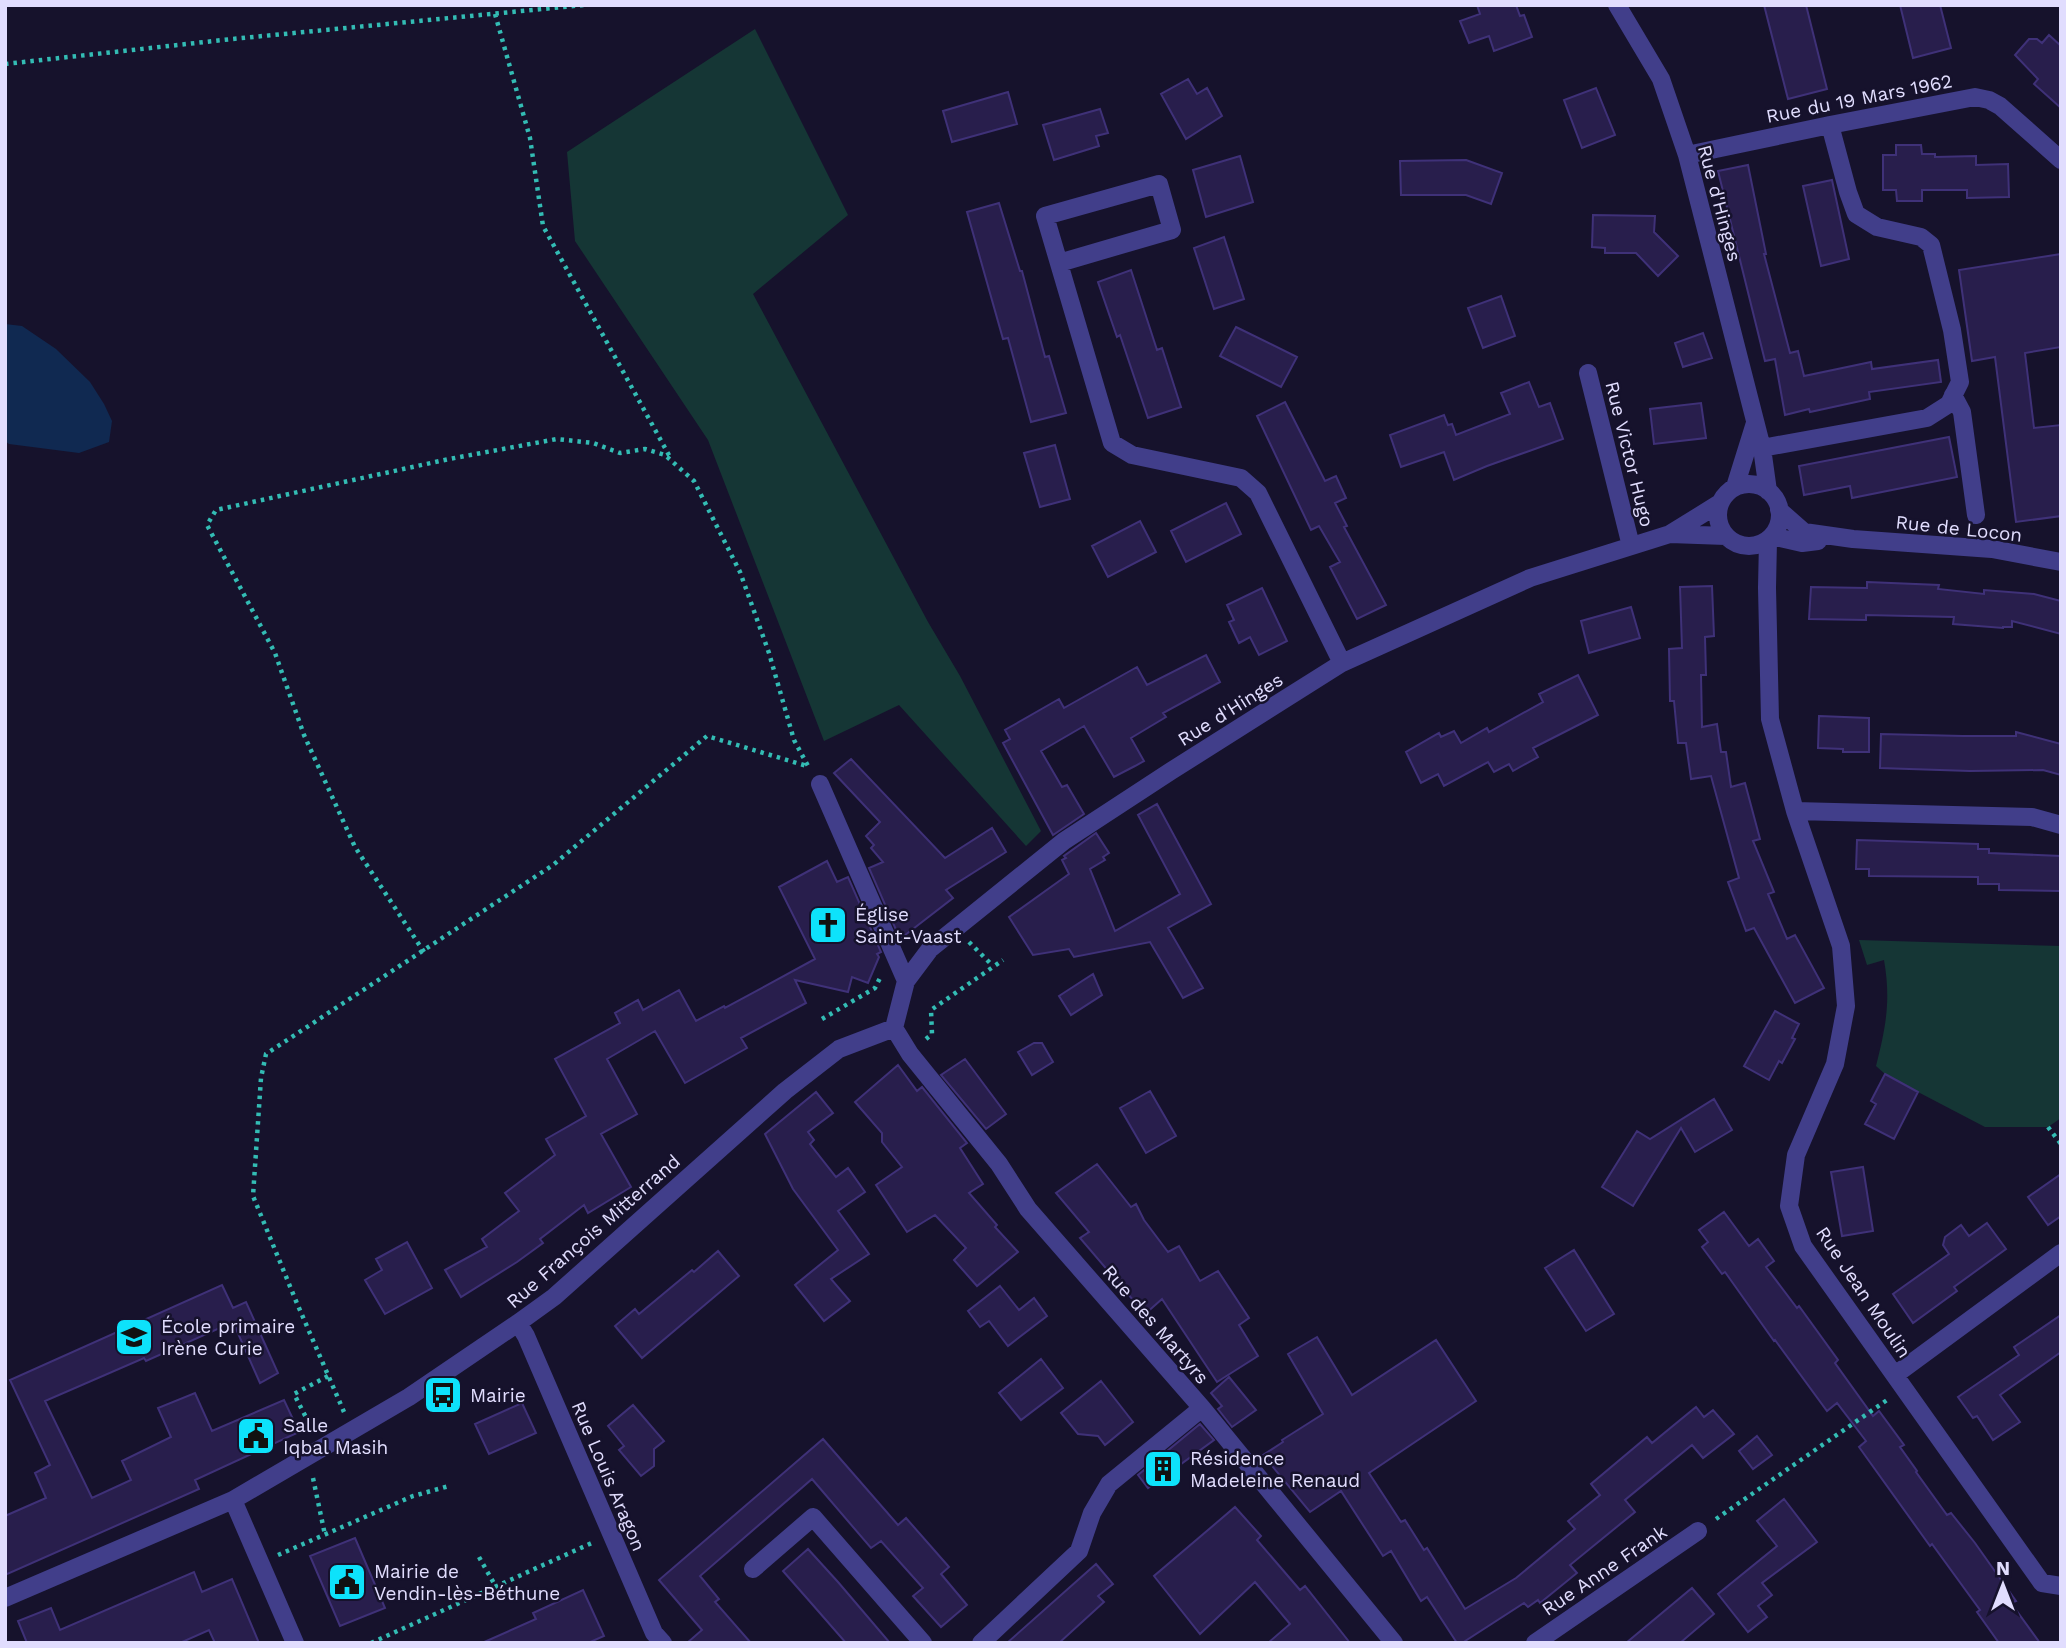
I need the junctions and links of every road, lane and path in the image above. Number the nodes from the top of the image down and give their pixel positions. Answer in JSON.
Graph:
{"nodes":[{"id":1,"x":584,"y":5,"type":"edge"},
{"id":2,"x":1617,"y":5,"type":"edge"},
{"id":3,"x":495,"y":14,"type":"junction"},
{"id":4,"x":5,"y":64,"type":"edge"},
{"id":5,"x":1830,"y":125,"type":"junction"},
{"id":6,"x":1687,"y":155,"type":"junction"},
{"id":7,"x":2061,"y":160,"type":"edge"},
{"id":8,"x":1059,"y":263,"type":"junction"},
{"id":9,"x":1588,"y":373,"type":"dead end"},
{"id":10,"x":1953,"y":396,"type":"junction"},
{"id":11,"x":1755,"y":423,"type":"junction"},
{"id":12,"x":1762,"y":448,"type":"junction"},
{"id":13,"x":672,"y":460,"type":"junction"},
{"id":14,"x":1735,"y":487,"type":"junction"},
{"id":15,"x":1768,"y":491,"type":"junction"},
{"id":16,"x":1720,"y":503,"type":"junction"},
{"id":17,"x":1779,"y":510,"type":"junction"},
{"id":18,"x":1976,"y":515,"type":"dead end"},
{"id":19,"x":1670,"y":534,"type":"junction"},
{"id":20,"x":1726,"y":536,"type":"junction"},
{"id":21,"x":1770,"y":538,"type":"junction"},
{"id":22,"x":1853,"y":539,"type":"junction"},
{"id":23,"x":1631,"y":546,"type":"junction"},
{"id":24,"x":1745,"y":546,"type":"junction"},
{"id":25,"x":2061,"y":562,"type":"edge"},
{"id":26,"x":1767,"y":588,"type":"junction"},
{"id":27,"x":1342,"y":663,"type":"junction"},
{"id":28,"x":809,"y":767,"type":"junction"},
{"id":29,"x":820,"y":784,"type":"joint"},
{"id":30,"x":1796,"y":811,"type":"junction"},
{"id":31,"x":2061,"y":825,"type":"edge"},
{"id":32,"x":956,"y":929,"type":"junction"},
{"id":33,"x":424,"y":951,"type":"junction"},
{"id":34,"x":894,"y":953,"type":"junction"},
{"id":35,"x":1003,"y":960,"type":"dead end"},
{"id":36,"x":993,"y":966,"type":"junction"},
{"id":37,"x":906,"y":981,"type":"junction"},
{"id":38,"x":822,"y":1019,"type":"dead end"},
{"id":39,"x":894,"y":1028,"type":"junction"},
{"id":40,"x":910,"y":1054,"type":"junction"},
{"id":41,"x":2048,"y":1127,"type":"dead end"},
{"id":42,"x":2061,"y":1144,"type":"edge"},
{"id":43,"x":2061,"y":1253,"type":"edge"},
{"id":44,"x":519,"y":1323,"type":"junction"},
{"id":45,"x":328,"y":1376,"type":"junction"},
{"id":46,"x":1900,"y":1382,"type":"junction"},
{"id":47,"x":1202,"y":1408,"type":"junction"},
{"id":48,"x":352,"y":1429,"type":"junction"},
{"id":49,"x":305,"y":1458,"type":"junction"},
{"id":50,"x":449,"y":1486,"type":"dead end"},
{"id":51,"x":233,"y":1500,"type":"junction"},
{"id":52,"x":1698,"y":1531,"type":"joint"},
{"id":53,"x":325,"y":1535,"type":"junction"},
{"id":54,"x":611,"y":1535,"type":"junction"},
{"id":55,"x":479,"y":1557,"type":"dead end"},
{"id":56,"x":261,"y":1564,"type":"junction"},
{"id":57,"x":752,"y":1569,"type":"dead end"},
{"id":58,"x":2061,"y":1586,"type":"edge"},
{"id":59,"x":496,"y":1587,"type":"junction"},
{"id":60,"x":5,"y":1598,"type":"edge"},
{"id":61,"x":295,"y":1643,"type":"edge"},
{"id":62,"x":371,"y":1643,"type":"edge"},
{"id":63,"x":663,"y":1643,"type":"edge"},
{"id":64,"x":923,"y":1643,"type":"edge"},
{"id":65,"x":981,"y":1643,"type":"edge"},
{"id":66,"x":1394,"y":1643,"type":"edge"},
{"id":67,"x":1535,"y":1643,"type":"edge"}],
"edges":[{"from":1,"to":3,"type":"path"},
{"from":2,"to":6,"type":"street","name":"Rue d'Hinges"},
{"from":3,"to":4,"type":"path"},
{"from":3,"to":13,"type":"path"},
{"from":5,"to":6,"type":"street","name":"Rue du 19 Mars 1962"},
{"from":5,"to":7,"type":"street","name":"Rue du 19 Mars 1962"},
{"from":5,"to":10,"type":"street"},
{"from":6,"to":11,"type":"street","name":"Rue d'Hinges"},
{"from":8,"to":8,"type":"street"},
{"from":8,"to":27,"type":"street"},
{"from":9,"to":23,"type":"street","name":"Rue Victor Hugo"},
{"from":10,"to":12,"type":"street"},
{"from":10,"to":18,"type":"street"},
{"from":11,"to":12,"type":"street","name":"Rue d'Hinges"},
{"from":11,"to":14,"type":"street"},
{"from":12,"to":15,"type":"street","name":"Rue d'Hinges"},
{"from":13,"to":28,"type":"path"},
{"from":13,"to":33,"type":"path"},
{"from":14,"to":15,"type":"street"},
{"from":14,"to":16,"type":"street"},
{"from":15,"to":17,"type":"street"},
{"from":16,"to":19,"type":"street","name":"Rue d'Hinges"},
{"from":16,"to":20,"type":"street"},
{"from":17,"to":21,"type":"street"},
{"from":17,"to":22,"type":"street","name":"Rue de Locon"},
{"from":19,"to":20,"type":"street","name":"Rue d'Hinges"},
{"from":19,"to":23,"type":"street","name":"Rue d'Hinges"},
{"from":20,"to":24,"type":"street"},
{"from":21,"to":22,"type":"street","name":"Rue de Locon"},
{"from":21,"to":24,"type":"street"},
{"from":21,"to":26,"type":"street","name":"Rue Jean Moulin"},
{"from":22,"to":25,"type":"street","name":"Rue de Locon"},
{"from":23,"to":27,"type":"street","name":"Rue d'Hinges"},
{"from":24,"to":26,"type":"street","name":"Rue Jean Moulin"},
{"from":26,"to":30,"type":"street","name":"Rue Jean Moulin"},
{"from":27,"to":32,"type":"street","name":"Rue d'Hinges"},
{"from":28,"to":29,"type":"path"},
{"from":28,"to":33,"type":"path"},
{"from":29,"to":34,"type":"street"},
{"from":30,"to":31,"type":"street"},
{"from":30,"to":46,"type":"street","name":"Rue Jean Moulin"},
{"from":32,"to":36,"type":"path"},
{"from":32,"to":37,"type":"street","name":"Rue d'Hinges"},
{"from":33,"to":45,"type":"path"},
{"from":34,"to":37,"type":"street"},
{"from":34,"to":38,"type":"path"},
{"from":35,"to":36,"type":"path"},
{"from":36,"to":40,"type":"path"},
{"from":37,"to":39,"type":"street","name":"Rue d'Hinges"},
{"from":39,"to":40,"type":"street","name":"Rue des Martyrs"},
{"from":39,"to":44,"type":"street","name":"Rue François Mitterrand"},
{"from":40,"to":47,"type":"street","name":"Rue des Martyrs"},
{"from":41,"to":42,"type":"path"},
{"from":43,"to":46,"type":"street"},
{"from":44,"to":48,"type":"street","name":"Rue François Mitterrand"},
{"from":44,"to":54,"type":"street","name":"Rue Louis Aragon"},
{"from":45,"to":48,"type":"path"},
{"from":45,"to":49,"type":"path"},
{"from":46,"to":52,"type":"path"},
{"from":46,"to":58,"type":"street","name":"Rue Jean Moulin"},
{"from":47,"to":65,"type":"street"},
{"from":47,"to":66,"type":"street","name":"Rue des Martyrs"},
{"from":48,"to":49,"type":"street","name":"Rue François Mitterrand"},
{"from":49,"to":51,"type":"street","name":"Rue François Mitterrand"},
{"from":49,"to":53,"type":"path"},
{"from":50,"to":53,"type":"path"},
{"from":51,"to":56,"type":"street"},
{"from":51,"to":60,"type":"street","name":"Rue François Mitterrand"},
{"from":52,"to":67,"type":"street","name":"Rue Anne Frank"},
{"from":53,"to":56,"type":"path"},
{"from":54,"to":59,"type":"path"},
{"from":54,"to":63,"type":"street","name":"Rue Louis Aragon"},
{"from":55,"to":59,"type":"path"},
{"from":56,"to":61,"type":"street"},
{"from":57,"to":64,"type":"street"},
{"from":59,"to":62,"type":"path"}]}
